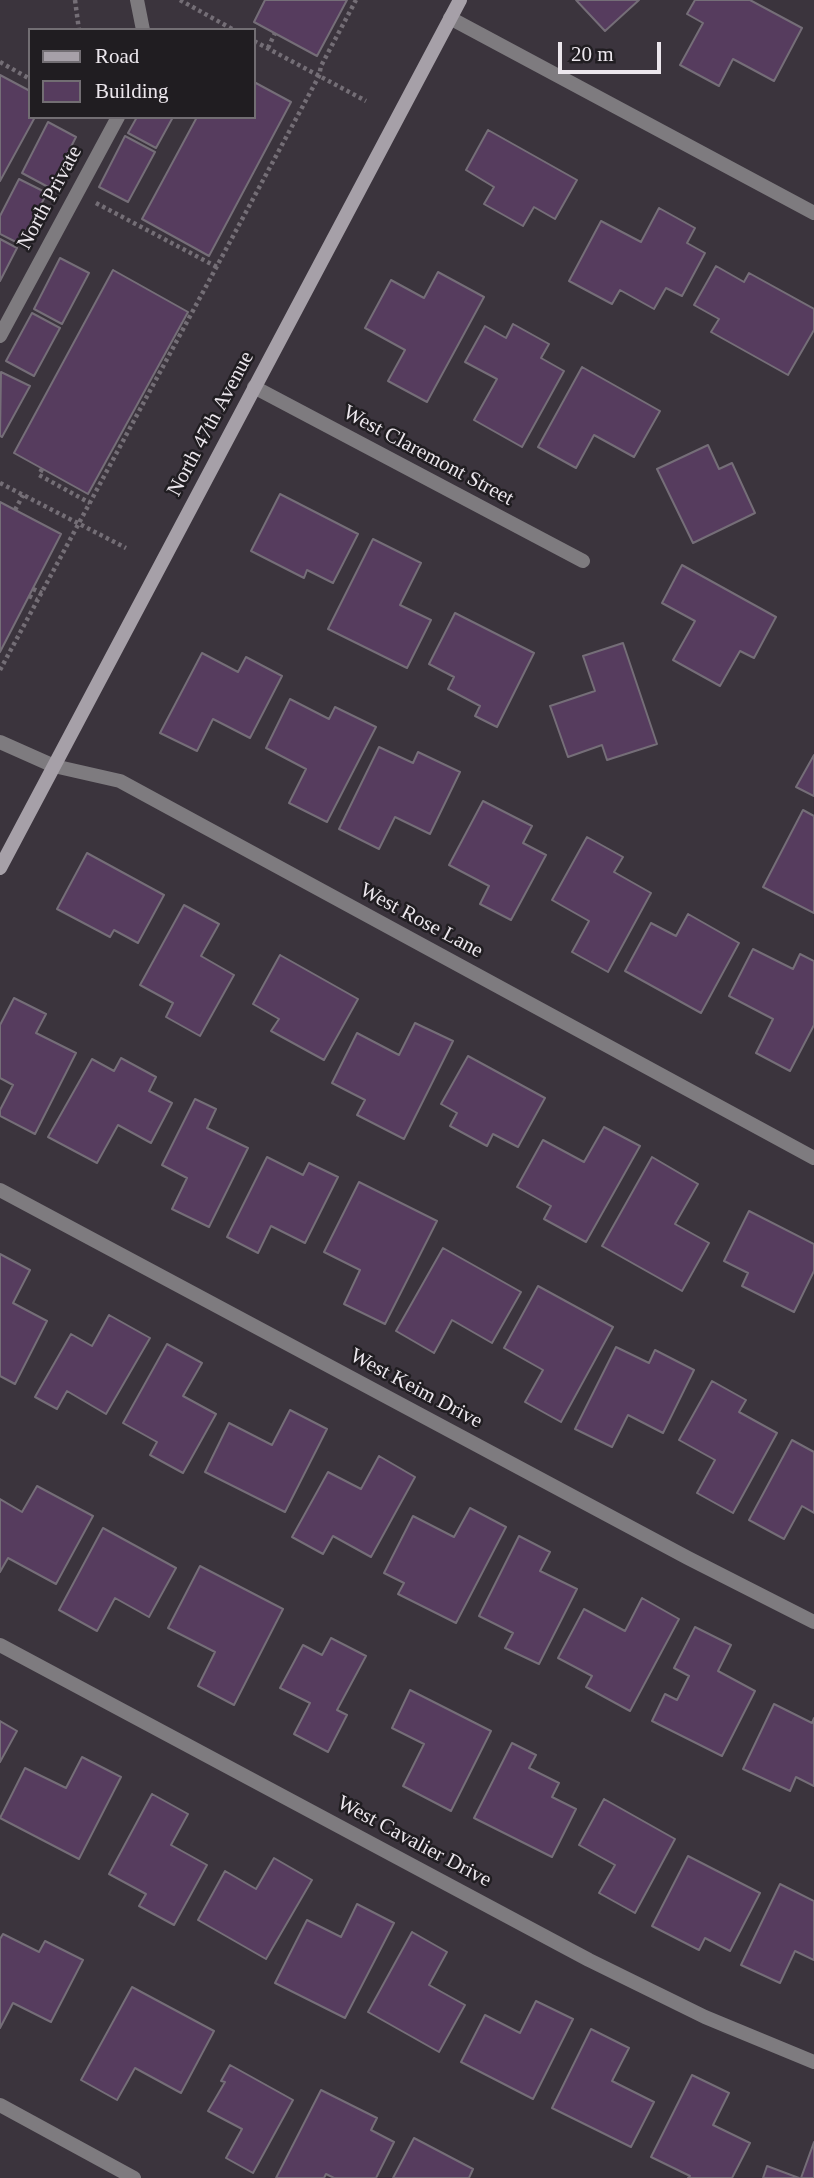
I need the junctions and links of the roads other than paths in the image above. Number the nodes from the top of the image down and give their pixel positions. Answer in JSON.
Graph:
{"nodes":[{"id":1,"x":137,"y":0,"type":"edge"},
{"id":2,"x":460,"y":0,"type":"edge"},
{"id":3,"x":450,"y":18,"type":"junction"},
{"id":4,"x":143,"y":28,"type":"edge"},
{"id":5,"x":116,"y":119,"type":"edge"},
{"id":6,"x":814,"y":213,"type":"edge"},
{"id":7,"x":0,"y":335,"type":"edge"},
{"id":8,"x":254,"y":387,"type":"junction"},
{"id":9,"x":583,"y":561,"type":"dead end"},
{"id":10,"x":0,"y":742,"type":"edge"},
{"id":11,"x":54,"y":766,"type":"junction"},
{"id":12,"x":0,"y":869,"type":"edge"},
{"id":13,"x":814,"y":1158,"type":"edge"},
{"id":14,"x":0,"y":1190,"type":"edge"},
{"id":15,"x":814,"y":1622,"type":"edge"},
{"id":16,"x":0,"y":1645,"type":"edge"},
{"id":17,"x":814,"y":2062,"type":"edge"},
{"id":18,"x":0,"y":2105,"type":"edge"},
{"id":19,"x":134,"y":2178,"type":"edge"}],
"edges":[{"from":1,"to":4,"type":"street"},
{"from":2,"to":3,"type":"street","name":"North 47th Avenue"},
{"from":3,"to":6,"type":"street"},
{"from":3,"to":8,"type":"street","name":"North 47th Avenue"},
{"from":5,"to":7,"type":"street","name":"North Private"},
{"from":8,"to":9,"type":"street","name":"West Claremont Street"},
{"from":8,"to":11,"type":"street","name":"North 47th Avenue"},
{"from":10,"to":11,"type":"street","name":"West Rose Lane"},
{"from":11,"to":12,"type":"street","name":"North 47th Avenue"},
{"from":11,"to":13,"type":"street","name":"West Rose Lane"},
{"from":14,"to":15,"type":"street","name":"West Keim Drive"},
{"from":16,"to":17,"type":"street","name":"West Cavalier Drive"},
{"from":18,"to":19,"type":"street"}]}
